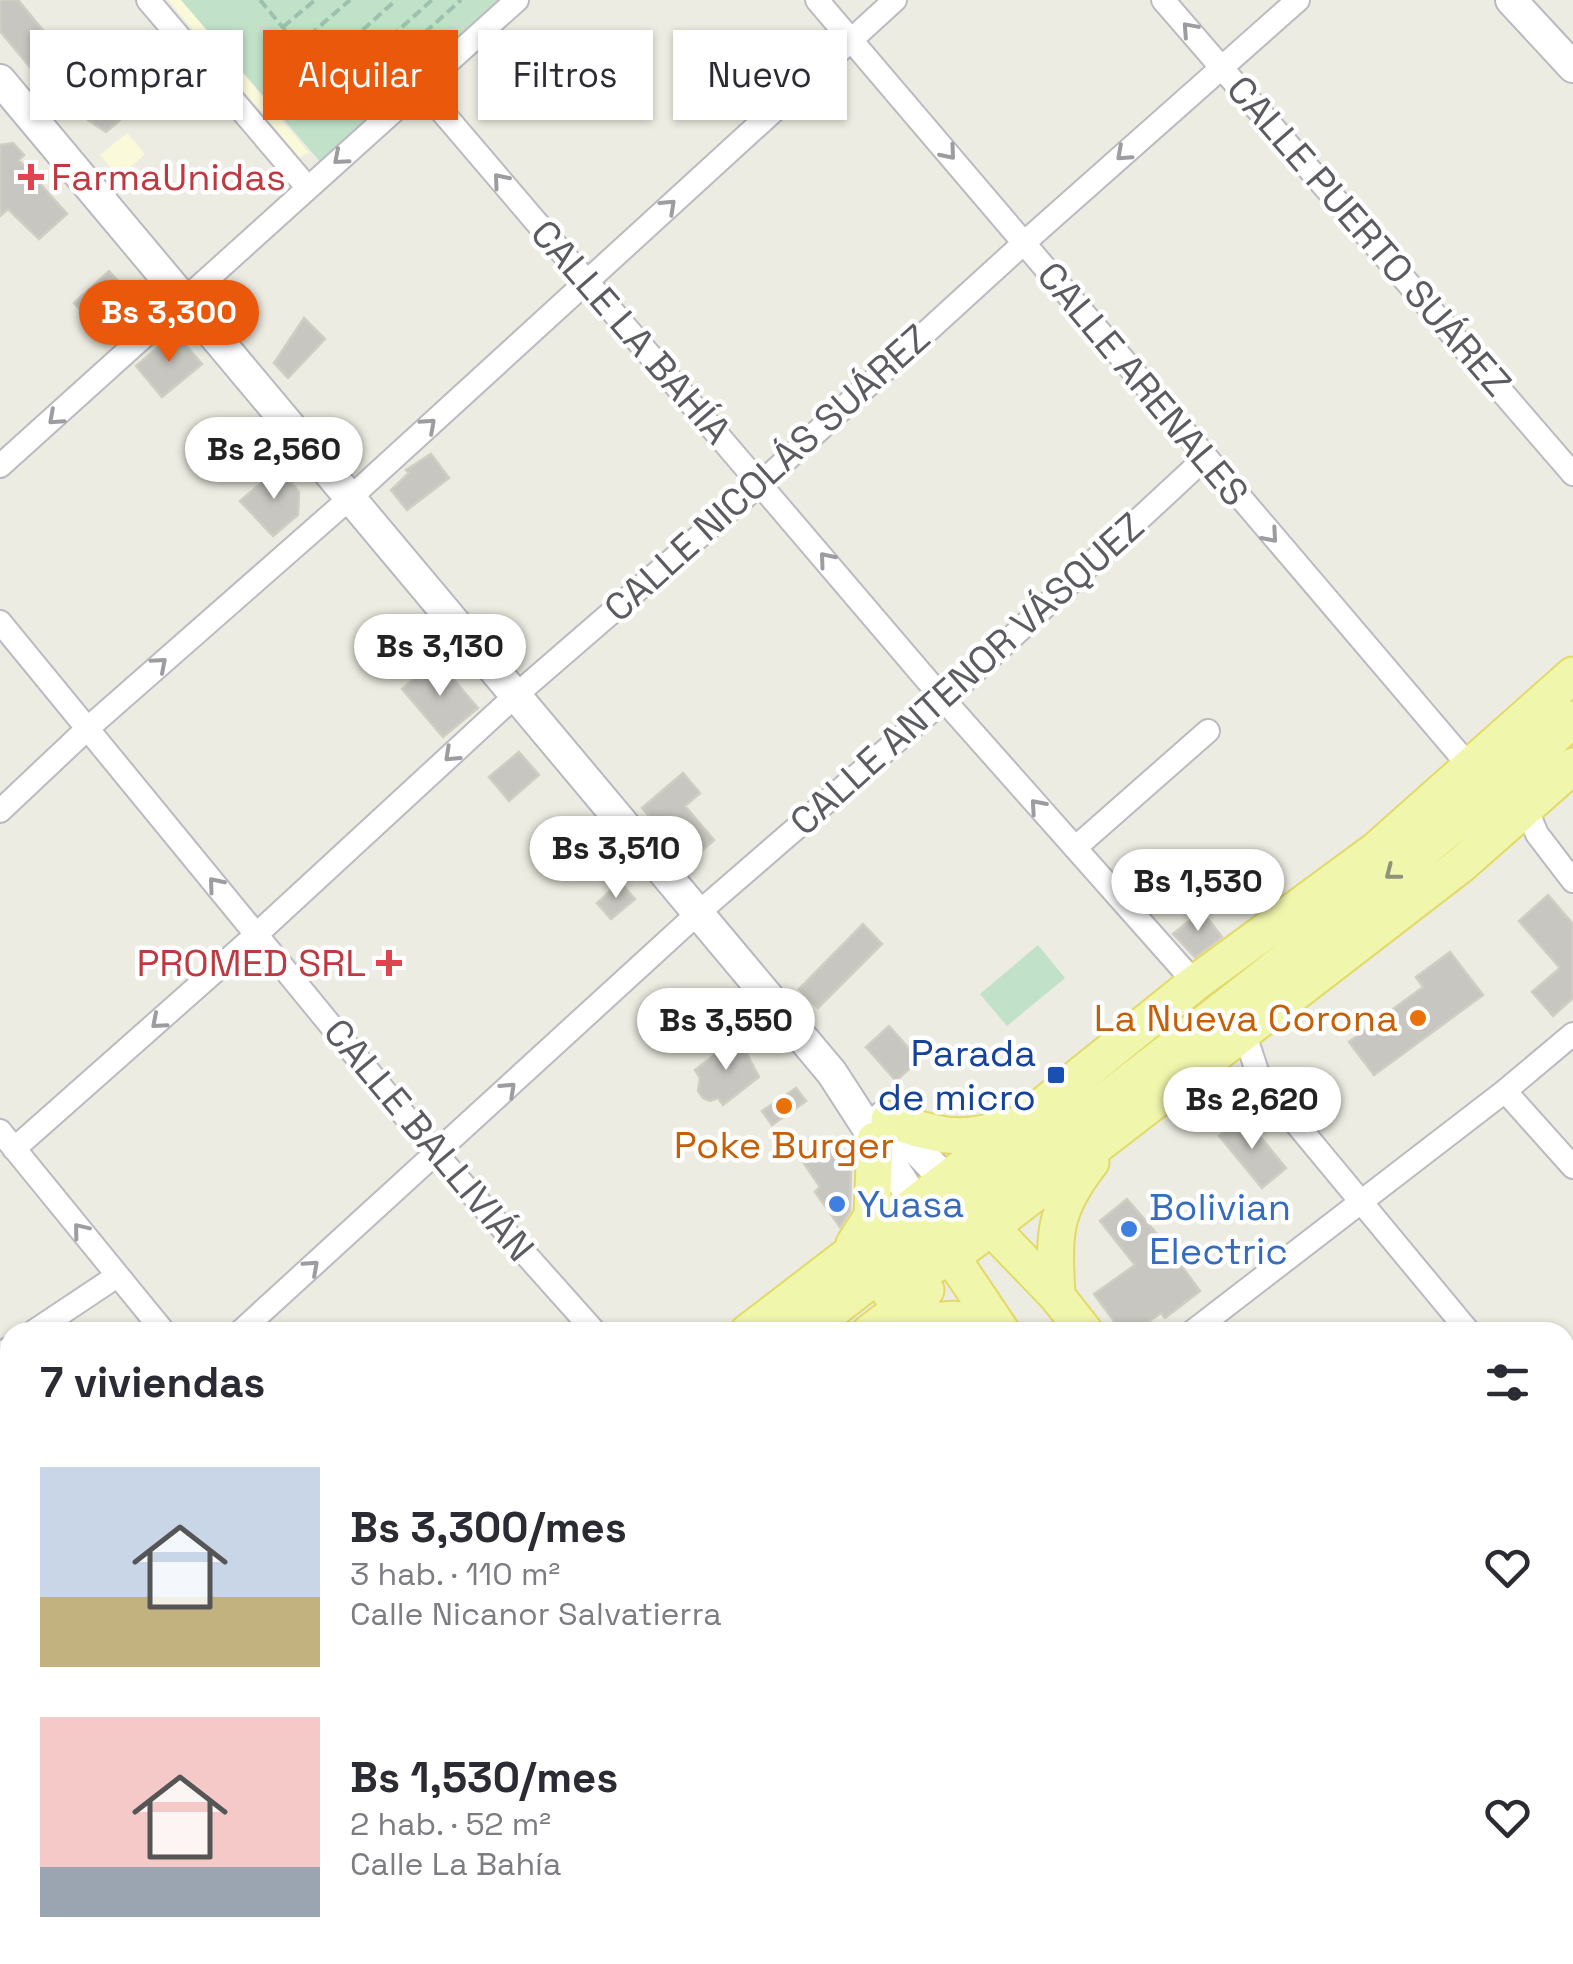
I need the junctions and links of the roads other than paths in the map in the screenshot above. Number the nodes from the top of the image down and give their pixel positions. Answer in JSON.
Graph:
{"nodes":[{"id":1,"x":148,"y":0,"type":"edge"},
{"id":2,"x":517,"y":0,"type":"edge"},
{"id":3,"x":817,"y":0,"type":"edge"},
{"id":4,"x":894,"y":0,"type":"edge"},
{"id":5,"x":1163,"y":0,"type":"edge"},
{"id":6,"x":1298,"y":0,"type":"edge"},
{"id":7,"x":1511,"y":0,"type":"edge"},
{"id":8,"x":851,"y":38,"type":"junction"},
{"id":9,"x":458,"y":54,"type":"edge"},
{"id":10,"x":1222,"y":66,"type":"junction"},
{"id":11,"x":1573,"y":67,"type":"edge"},
{"id":12,"x":6,"y":99,"type":"edge"},
{"id":13,"x":384,"y":120,"type":"edge"},
{"id":14,"x":448,"y":120,"type":"edge"},
{"id":15,"x":307,"y":187,"type":"junction"},
{"id":16,"x":1025,"y":242,"type":"junction"},
{"id":17,"x":587,"y":282,"type":"junction"},
{"id":18,"x":185,"y":301,"type":"junction"},
{"id":19,"x":1204,"y":458,"type":"junction"},
{"id":20,"x":0,"y":466,"type":"edge"},
{"id":21,"x":1573,"y":474,"type":"edge"},
{"id":22,"x":762,"y":483,"type":"junction"},
{"id":23,"x":350,"y":498,"type":"junction"},
{"id":24,"x":0,"y":622,"type":"edge"},
{"id":25,"x":1573,"y":676,"type":"edge"},
{"id":26,"x":515,"y":696,"type":"junction"},
{"id":27,"x":944,"y":700,"type":"junction"},
{"id":28,"x":87,"y":728,"type":"junction"},
{"id":29,"x":1561,"y":729,"type":"edge"},
{"id":30,"x":1208,"y":730,"type":"dead end"},
{"id":31,"x":1573,"y":766,"type":"edge"},
{"id":32,"x":1470,"y":767,"type":"junction"},
{"id":33,"x":1526,"y":808,"type":"junction"},
{"id":34,"x":0,"y":811,"type":"edge"},
{"id":35,"x":1493,"y":838,"type":"junction"},
{"id":36,"x":1074,"y":848,"type":"junction"},
{"id":37,"x":1376,"y":850,"type":"junction"},
{"id":38,"x":1550,"y":854,"type":"junction"},
{"id":39,"x":1573,"y":881,"type":"edge"},
{"id":40,"x":698,"y":914,"type":"junction"},
{"id":41,"x":257,"y":934,"type":"junction"},
{"id":42,"x":1195,"y":984,"type":"junction"},
{"id":43,"x":1244,"y":1032,"type":"junction"},
{"id":44,"x":1573,"y":1034,"type":"edge"},
{"id":45,"x":1206,"y":1062,"type":"junction"},
{"id":46,"x":1260,"y":1080,"type":"junction"},
{"id":47,"x":1506,"y":1091,"type":"junction"},
{"id":48,"x":1048,"y":1123,"type":"junction"},
{"id":49,"x":882,"y":1130,"type":"junction"},
{"id":50,"x":1116,"y":1130,"type":"junction"},
{"id":51,"x":7,"y":1140,"type":"edge"},
{"id":52,"x":437,"y":1155,"type":"junction"},
{"id":53,"x":1573,"y":1168,"type":"edge"},
{"id":54,"x":1360,"y":1202,"type":"junction"},
{"id":55,"x":969,"y":1204,"type":"junction"},
{"id":56,"x":934,"y":1231,"type":"junction"},
{"id":57,"x":117,"y":1276,"type":"junction"},
{"id":58,"x":844,"y":1280,"type":"junction"},
{"id":59,"x":1057,"y":1296,"type":"junction"},
{"id":60,"x":47,"y":1322,"type":"edge"},
{"id":61,"x":156,"y":1322,"type":"edge"},
{"id":62,"x":251,"y":1322,"type":"edge"},
{"id":63,"x":586,"y":1322,"type":"edge"},
{"id":64,"x":764,"y":1322,"type":"edge"},
{"id":65,"x":812,"y":1322,"type":"edge"},
{"id":66,"x":851,"y":1322,"type":"edge"},
{"id":67,"x":883,"y":1322,"type":"edge"},
{"id":68,"x":934,"y":1322,"type":"edge"},
{"id":69,"x":974,"y":1322,"type":"edge"},
{"id":70,"x":994,"y":1322,"type":"edge"},
{"id":71,"x":1077,"y":1322,"type":"edge"},
{"id":72,"x":1205,"y":1322,"type":"edge"},
{"id":73,"x":1461,"y":1322,"type":"edge"}],
"edges":[{"from":1,"to":15,"type":"street"},
{"from":2,"to":9,"type":"street"},
{"from":3,"to":8,"type":"street","name":"CALLE ARENALES"},
{"from":4,"to":8,"type":"street"},
{"from":10,"to":5,"type":"street","name":"CALLE PUERTO SUÁREZ","one_way":true},
{"from":6,"to":10,"type":"street","name":"CALLE NICOLÁS SUÁREZ"},
{"from":7,"to":11,"type":"main road"},
{"from":8,"to":16,"type":"street","name":"CALLE ARENALES","one_way":true},
{"from":17,"to":8,"type":"street","one_way":true},
{"from":10,"to":16,"type":"street","name":"CALLE NICOLÁS SUÁREZ","one_way":true},
{"from":10,"to":21,"type":"street","name":"CALLE PUERTO SUÁREZ"},
{"from":12,"to":18,"type":"main road"},
{"from":13,"to":15,"type":"street","one_way":true},
{"from":17,"to":14,"type":"street","name":"CALLE LA BAHÍA","one_way":true},
{"from":15,"to":18,"type":"street"},
{"from":16,"to":19,"type":"street","name":"CALLE ARENALES"},
{"from":16,"to":22,"type":"street","name":"CALLE NICOLÁS SUÁREZ"},
{"from":17,"to":22,"type":"street","name":"CALLE LA BAHÍA"},
{"from":23,"to":17,"type":"street","one_way":true},
{"from":18,"to":20,"type":"street","one_way":true},
{"from":18,"to":23,"type":"main road"},
{"from":19,"to":27,"type":"street","name":"CALLE ANTENOR VÁSQUEZ"},
{"from":19,"to":32,"type":"street","name":"CALLE ARENALES","one_way":true},
{"from":22,"to":26,"type":"street","name":"CALLE NICOLÁS SUÁREZ"},
{"from":27,"to":22,"type":"street","name":"CALLE LA BAHÍA","one_way":true},
{"from":23,"to":26,"type":"main road"},
{"from":28,"to":23,"type":"street","one_way":true},
{"from":24,"to":28,"type":"street","name":"CALLE BALLIVIÁN"},
{"from":25,"to":32,"type":"main road"},
{"from":26,"to":40,"type":"main road"},
{"from":26,"to":41,"type":"street","name":"CALLE NICOLÁS SUÁREZ","one_way":true},
{"from":36,"to":27,"type":"street","name":"CALLE LA BAHÍA","one_way":true},
{"from":27,"to":40,"type":"street","name":"CALLE ANTENOR VÁSQUEZ"},
{"from":28,"to":34,"type":"street"},
{"from":41,"to":28,"type":"street","name":"CALLE BALLIVIÁN","one_way":true},
{"from":29,"to":37,"type":"main road"},
{"from":29,"to":48,"type":"main road","one_way":true},
{"from":30,"to":36,"type":"street"},
{"from":31,"to":33,"type":"main road"},
{"from":32,"to":37,"type":"main road"},
{"from":33,"to":35,"type":"main road"},
{"from":33,"to":38,"type":"street"},
{"from":35,"to":38,"type":"street"},
{"from":35,"to":43,"type":"main road"},
{"from":36,"to":42,"type":"street","name":"CALLE LA BAHÍA"},
{"from":37,"to":42,"type":"main road"},
{"from":38,"to":39,"type":"street"},
{"from":40,"to":49,"type":"main road"},
{"from":52,"to":40,"type":"street","name":"CALLE ANTENOR VÁSQUEZ","one_way":true},
{"from":41,"to":51,"type":"street","name":"CALLE NICOLÁS SUÁREZ","one_way":true},
{"from":41,"to":52,"type":"street","name":"CALLE BALLIVIÁN"},
{"from":42,"to":48,"type":"main road"},
{"from":43,"to":45,"type":"main road"},
{"from":43,"to":46,"type":"street"},
{"from":44,"to":47,"type":"street"},
{"from":45,"to":46,"type":"street"},
{"from":45,"to":50,"type":"main road"},
{"from":46,"to":54,"type":"street"},
{"from":47,"to":53,"type":"street"},
{"from":47,"to":54,"type":"street"},
{"from":48,"to":49,"type":"main road"},
{"from":48,"to":55,"type":"main road"},
{"from":49,"to":55,"type":"main road"},
{"from":49,"to":56,"type":"main road"},
{"from":49,"to":58,"type":"main road"},
{"from":50,"to":55,"type":"main road"},
{"from":50,"to":59,"type":"main road"},
{"from":57,"to":51,"type":"street","one_way":true},
{"from":62,"to":52,"type":"street","name":"CALLE ANTENOR VÁSQUEZ","one_way":true},
{"from":52,"to":63,"type":"street","name":"CALLE BALLIVIÁN"},
{"from":54,"to":72,"type":"street"},
{"from":54,"to":73,"type":"street"},
{"from":55,"to":56,"type":"main road"},
{"from":55,"to":59,"type":"main road"},
{"from":56,"to":58,"type":"main road"},
{"from":56,"to":66,"type":"main road"},
{"from":56,"to":67,"type":"main road"},
{"from":56,"to":70,"type":"main road"},
{"from":57,"to":60,"type":"street"},
{"from":57,"to":61,"type":"street"},
{"from":58,"to":64,"type":"main road"},
{"from":58,"to":65,"type":"main road"},
{"from":59,"to":71,"type":"main road"},
{"from":68,"to":69,"type":"main road"}]}
